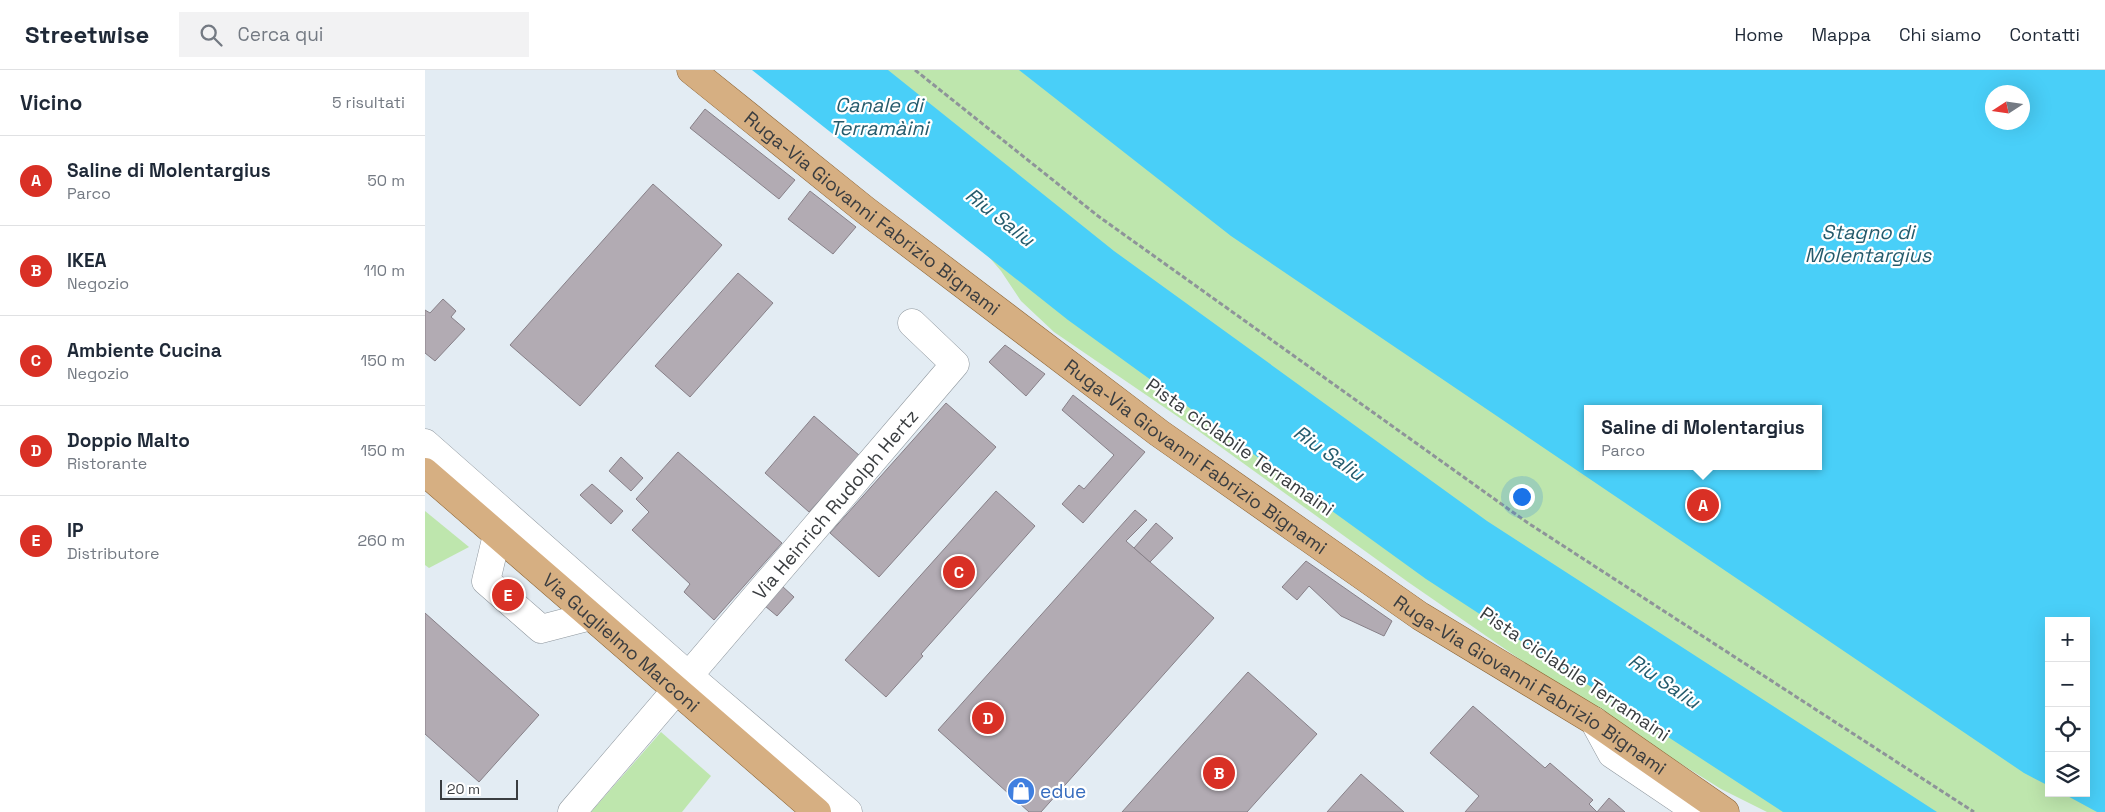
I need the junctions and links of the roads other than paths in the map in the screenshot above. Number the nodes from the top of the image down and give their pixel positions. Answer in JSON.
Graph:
{"nodes":[{"id":1,"x":691,"y":70,"type":"edge"},
{"id":2,"x":912,"y":323,"type":"dead end"},
{"id":3,"x":425,"y":443,"type":"edge"},
{"id":4,"x":425,"y":472,"type":"edge"},
{"id":5,"x":497,"y":535,"type":"junction"},
{"id":6,"x":591,"y":616,"type":"junction"},
{"id":7,"x":683,"y":683,"type":"junction"},
{"id":8,"x":1594,"y":721,"type":"junction"},
{"id":9,"x":572,"y":812,"type":"edge"},
{"id":10,"x":817,"y":812,"type":"edge"},
{"id":11,"x":848,"y":812,"type":"edge"},
{"id":12,"x":1698,"y":812,"type":"edge"},
{"id":13,"x":1725,"y":812,"type":"edge"}],
"edges":[{"from":1,"to":8,"type":"main road","name":"Ruga-Via Giovanni Fabrizio Bignami"},
{"from":2,"to":7,"type":"street","name":"Via Heinrich Rudolph Hertz"},
{"from":3,"to":7,"type":"street"},
{"from":4,"to":5,"type":"main road","name":"Via Guglielmo Marconi"},
{"from":5,"to":6,"type":"main road","name":"Via Guglielmo Marconi"},
{"from":5,"to":6,"type":"street"},
{"from":6,"to":7,"type":"main road","name":"Via Guglielmo Marconi"},
{"from":7,"to":9,"type":"street"},
{"from":7,"to":10,"type":"main road","name":"Via Guglielmo Marconi"},
{"from":7,"to":11,"type":"street"},
{"from":8,"to":12,"type":"street"},
{"from":8,"to":13,"type":"main road","name":"Ruga-Via Giovanni Fabrizio Bignami"}]}
